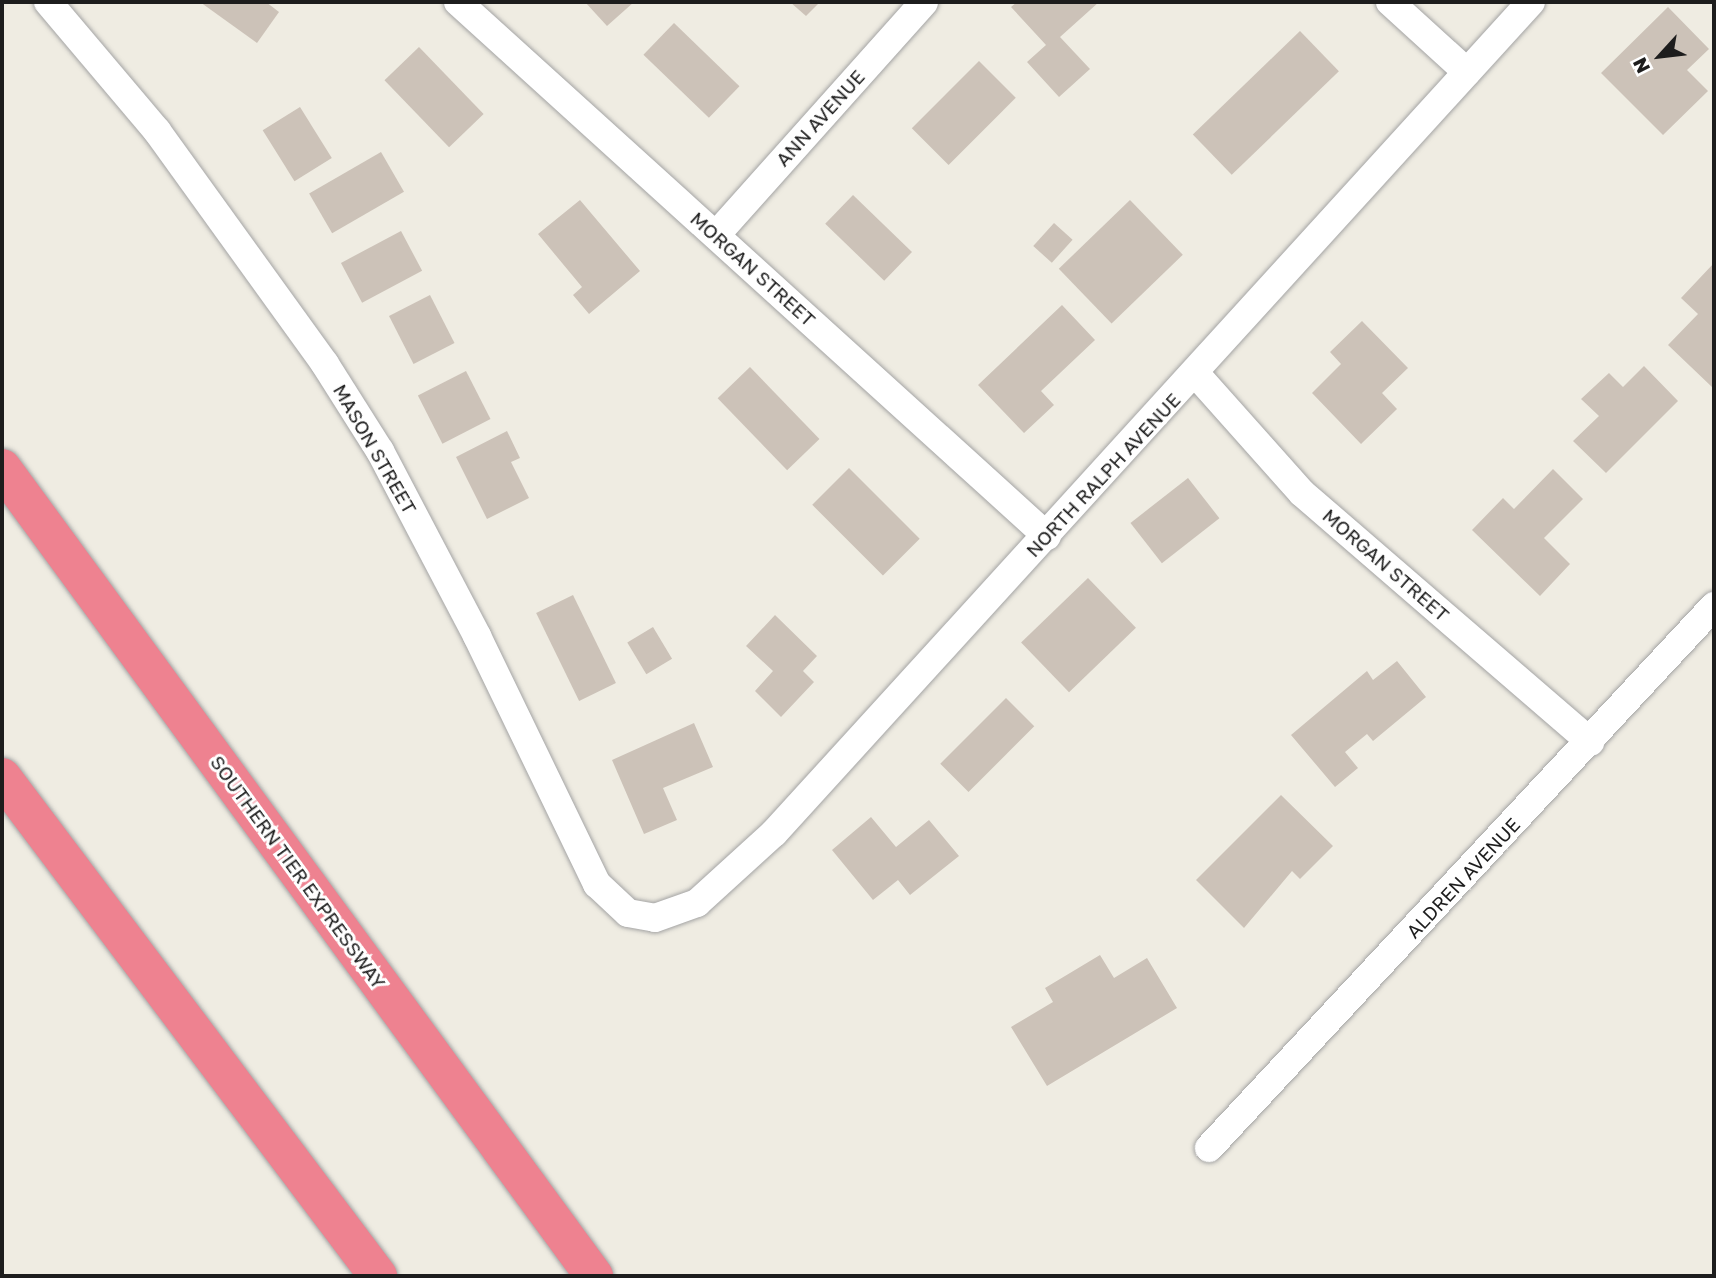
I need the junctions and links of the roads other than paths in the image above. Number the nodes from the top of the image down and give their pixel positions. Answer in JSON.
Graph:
{"nodes":[{"id":1,"x":48,"y":2,"type":"edge"},
{"id":2,"x":458,"y":2,"type":"edge"},
{"id":3,"x":924,"y":2,"type":"edge"},
{"id":4,"x":1390,"y":2,"type":"edge"},
{"id":5,"x":1531,"y":2,"type":"edge"},
{"id":6,"x":1467,"y":72,"type":"junction"},
{"id":7,"x":716,"y":235,"type":"junction"},
{"id":8,"x":1196,"y":374,"type":"junction"},
{"id":9,"x":2,"y":468,"type":"edge"},
{"id":10,"x":1047,"y":536,"type":"junction"},
{"id":11,"x":1714,"y":606,"type":"edge"},
{"id":12,"x":1590,"y":742,"type":"junction"},
{"id":13,"x":2,"y":777,"type":"edge"},
{"id":14,"x":651,"y":918,"type":"joint"},
{"id":15,"x":1209,"y":1149,"type":"dead end"},
{"id":16,"x":378,"y":1276,"type":"edge"},
{"id":17,"x":594,"y":1276,"type":"edge"}],
"edges":[{"from":1,"to":14,"type":"street","name":"MASON STREET"},
{"from":2,"to":7,"type":"street","name":"MORGAN STREET"},
{"from":3,"to":7,"type":"street","name":"ANN AVENUE"},
{"from":4,"to":6,"type":"street"},
{"from":5,"to":6,"type":"street","name":"NORTH RALPH AVENUE"},
{"from":6,"to":8,"type":"street","name":"NORTH RALPH AVENUE"},
{"from":7,"to":10,"type":"street","name":"MORGAN STREET"},
{"from":8,"to":10,"type":"street","name":"NORTH RALPH AVENUE"},
{"from":8,"to":12,"type":"street","name":"MORGAN STREET"},
{"from":9,"to":17,"type":"highway","name":"SOUTHERN TIER EXPRESSWAY"},
{"from":10,"to":14,"type":"street","name":"NORTH RALPH AVENUE"},
{"from":11,"to":12,"type":"street","name":"ALDREN AVENUE"},
{"from":12,"to":15,"type":"street","name":"ALDREN AVENUE"},
{"from":13,"to":16,"type":"highway"}]}
